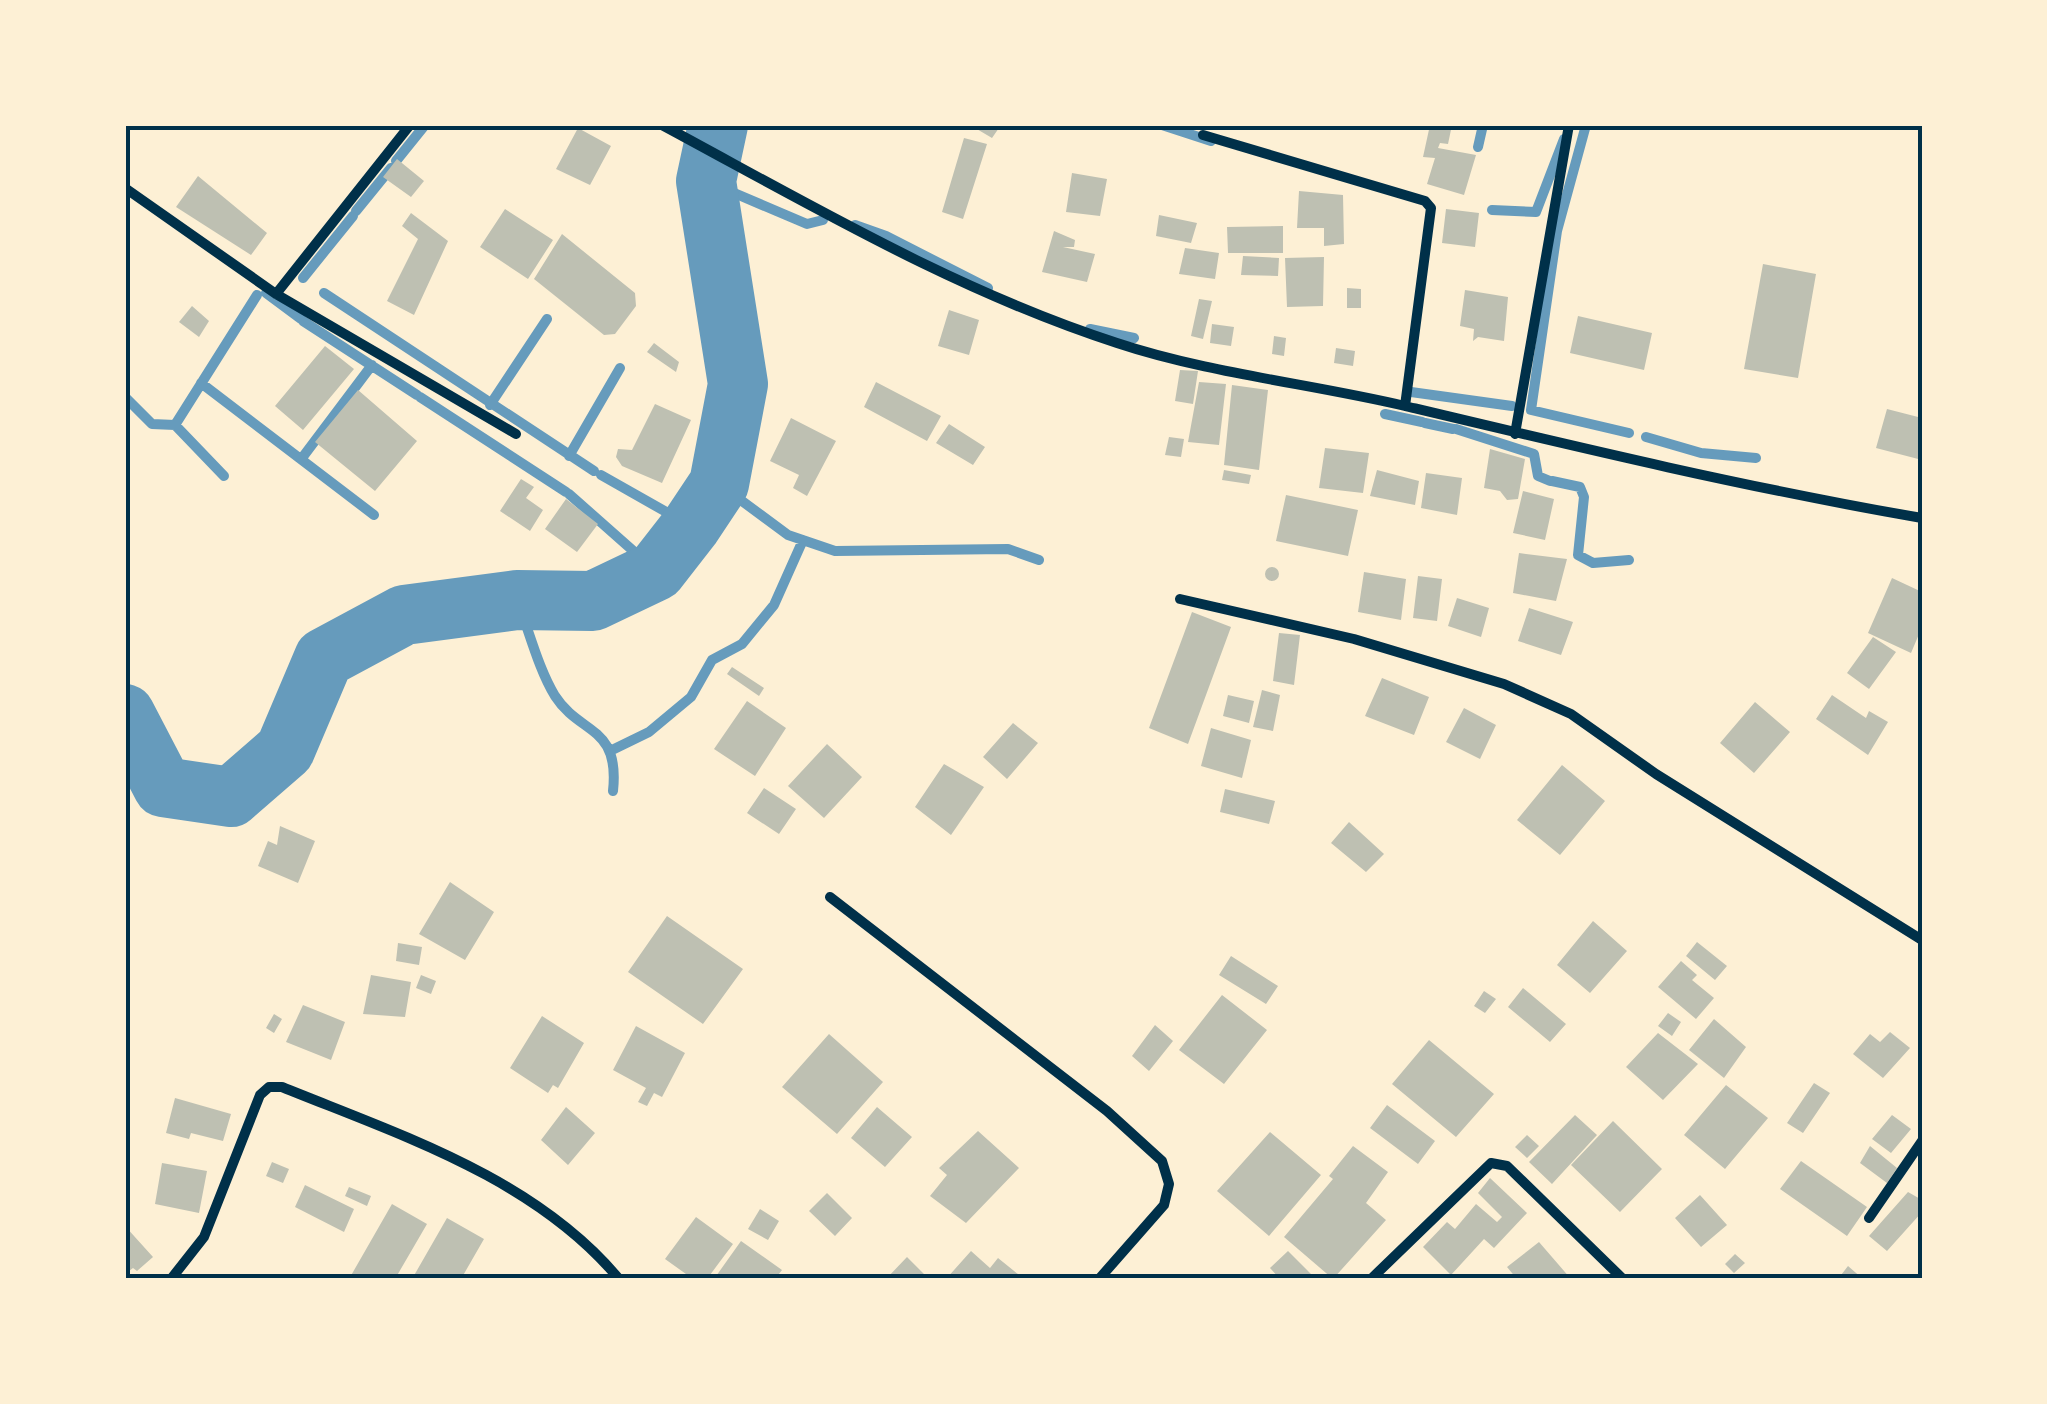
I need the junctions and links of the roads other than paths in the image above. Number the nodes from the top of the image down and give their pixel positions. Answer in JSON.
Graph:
{"nodes":[{"id":1,"x":410,"y":125,"type":"edge"},
{"id":2,"x":1569,"y":125,"type":"edge"},
{"id":3,"x":667,"y":128,"type":"edge"},
{"id":4,"x":1203,"y":135,"type":"dead end"},
{"id":5,"x":125,"y":188,"type":"edge"},
{"id":6,"x":276,"y":294,"type":"junction"},
{"id":7,"x":1405,"y":406,"type":"junction"},
{"id":8,"x":516,"y":434,"type":"dead end"},
{"id":9,"x":1515,"y":434,"type":"junction"},
{"id":10,"x":1922,"y":518,"type":"edge"},
{"id":11,"x":1180,"y":600,"type":"dead end"},
{"id":12,"x":830,"y":897,"type":"dead end"},
{"id":13,"x":1922,"y":940,"type":"edge"},
{"id":14,"x":1922,"y":1140,"type":"edge"},
{"id":15,"x":1868,"y":1218,"type":"dead end"},
{"id":16,"x":171,"y":1279,"type":"edge"},
{"id":17,"x":619,"y":1279,"type":"edge"},
{"id":18,"x":1099,"y":1279,"type":"edge"},
{"id":19,"x":1370,"y":1279,"type":"edge"},
{"id":20,"x":1624,"y":1279,"type":"edge"}],
"edges":[{"from":1,"to":6,"type":"street"},
{"from":2,"to":9,"type":"street"},
{"from":3,"to":7,"type":"street"},
{"from":4,"to":7,"type":"street"},
{"from":5,"to":6,"type":"street"},
{"from":6,"to":8,"type":"street"},
{"from":7,"to":9,"type":"street"},
{"from":9,"to":10,"type":"street"},
{"from":11,"to":13,"type":"street"},
{"from":12,"to":18,"type":"street"},
{"from":14,"to":15,"type":"street"},
{"from":16,"to":17,"type":"street"},
{"from":19,"to":20,"type":"street"}]}
